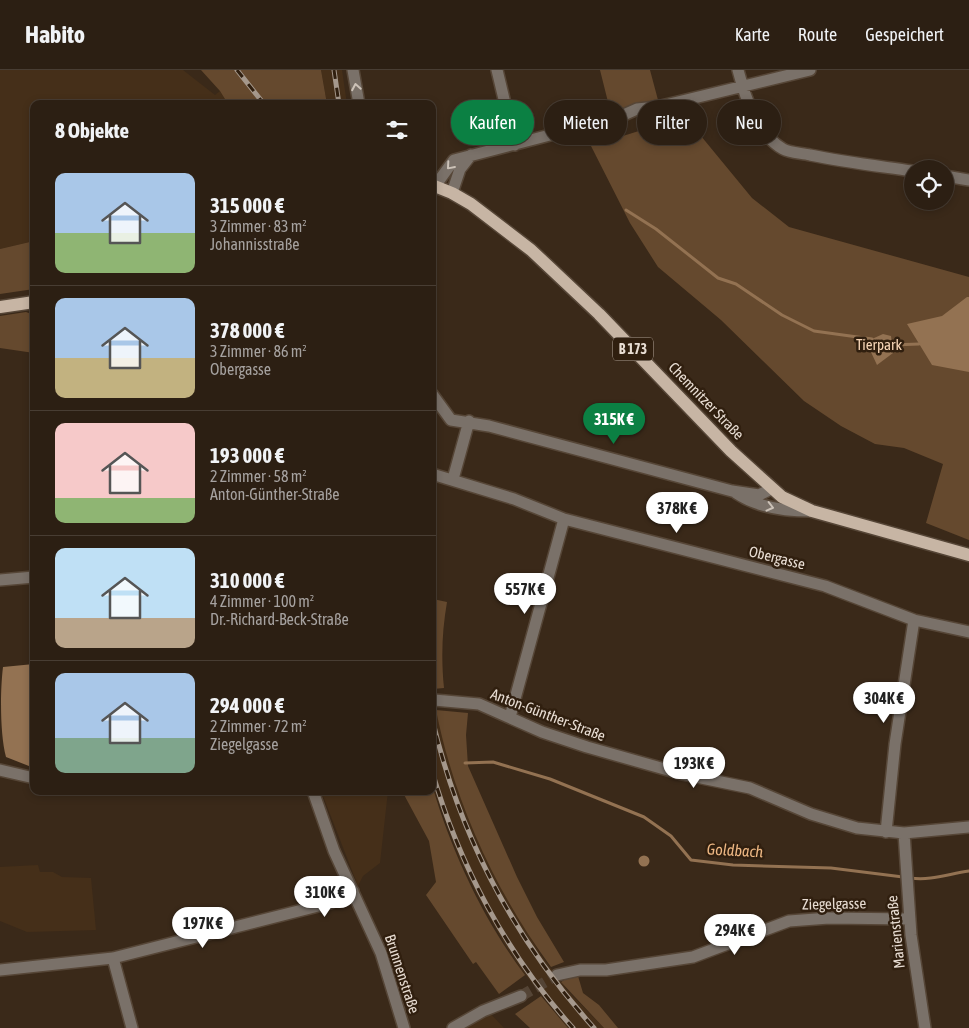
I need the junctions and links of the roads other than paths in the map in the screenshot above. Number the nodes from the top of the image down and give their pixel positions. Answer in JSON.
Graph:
{"nodes":[{"id":1,"x":353,"y":70,"type":"edge"},
{"id":2,"x":497,"y":70,"type":"edge"},
{"id":3,"x":738,"y":70,"type":"edge"},
{"id":4,"x":810,"y":70,"type":"edge"},
{"id":5,"x":742,"y":85,"type":"junction"},
{"id":6,"x":358,"y":100,"type":"edge"},
{"id":7,"x":504,"y":100,"type":"edge"},
{"id":8,"x":534,"y":140,"type":"edge"},
{"id":9,"x":515,"y":145,"type":"edge"},
{"id":10,"x":471,"y":155,"type":"junction"},
{"id":11,"x":904,"y":170,"type":"edge"},
{"id":12,"x":954,"y":178,"type":"edge"},
{"id":13,"x":969,"y":180,"type":"edge"},
{"id":14,"x":436,"y":183,"type":"edge"},
{"id":15,"x":436,"y":187,"type":"edge"},
{"id":16,"x":452,"y":193,"type":"junction"},
{"id":17,"x":30,"y":303,"type":"edge"},
{"id":18,"x":0,"y":307,"type":"edge"},
{"id":19,"x":436,"y":399,"type":"edge"},
{"id":20,"x":469,"y":421,"type":"junction"},
{"id":21,"x":436,"y":475,"type":"edge"},
{"id":22,"x":454,"y":479,"type":"junction"},
{"id":23,"x":771,"y":490,"type":"junction"},
{"id":24,"x":732,"y":491,"type":"junction"},
{"id":25,"x":812,"y":512,"type":"junction"},
{"id":26,"x":564,"y":519,"type":"junction"},
{"id":27,"x":969,"y":555,"type":"edge"},
{"id":28,"x":30,"y":577,"type":"edge"},
{"id":29,"x":0,"y":580,"type":"edge"},
{"id":30,"x":914,"y":620,"type":"junction"},
{"id":31,"x":969,"y":632,"type":"edge"},
{"id":32,"x":436,"y":700,"type":"edge"},
{"id":33,"x":510,"y":717,"type":"junction"},
{"id":34,"x":0,"y":770,"type":"edge"},
{"id":35,"x":30,"y":777,"type":"edge"},
{"id":36,"x":314,"y":795,"type":"edge"},
{"id":37,"x":969,"y":827,"type":"edge"},
{"id":38,"x":886,"y":832,"type":"junction"},
{"id":39,"x":904,"y":832,"type":"junction"},
{"id":40,"x":353,"y":891,"type":"junction"},
{"id":41,"x":910,"y":919,"type":"junction"},
{"id":42,"x":113,"y":958,"type":"junction"},
{"id":43,"x":0,"y":970,"type":"edge"},
{"id":44,"x":557,"y":975,"type":"tunnel mouth"},
{"id":45,"x":520,"y":996,"type":"tunnel mouth"},
{"id":46,"x":132,"y":1028,"type":"edge"},
{"id":47,"x":404,"y":1028,"type":"edge"},
{"id":48,"x":453,"y":1028,"type":"edge"},
{"id":49,"x":925,"y":1028,"type":"edge"}],
"edges":[{"from":6,"to":1,"type":"street","one_way":true},
{"from":2,"to":7,"type":"street"},
{"from":3,"to":5,"type":"street"},
{"from":4,"to":5,"type":"street"},
{"from":5,"to":8,"type":"street"},
{"from":5,"to":11,"type":"street"},
{"from":9,"to":10,"type":"street"},
{"from":10,"to":14,"type":"street","one_way":true},
{"from":10,"to":16,"type":"street"},
{"from":12,"to":13,"type":"street"},
{"from":15,"to":16,"type":"main road","name":"Chemnitzer Straße","number":"B 173"},
{"from":16,"to":23,"type":"main road","name":"Chemnitzer Straße","number":"B 173"},
{"from":17,"to":18,"type":"main road"},
{"from":19,"to":20,"type":"street"},
{"from":20,"to":22,"type":"street"},
{"from":20,"to":24,"type":"street"},
{"from":21,"to":22,"type":"street","name":"Obergasse"},
{"from":22,"to":26,"type":"street","name":"Obergasse"},
{"from":23,"to":24,"type":"street"},
{"from":23,"to":25,"type":"main road","name":"Chemnitzer Straße","number":"B 173"},
{"from":24,"to":25,"type":"street","one_way":true},
{"from":25,"to":27,"type":"main road","name":"Chemnitzer Straße","number":"B 173"},
{"from":26,"to":30,"type":"street","name":"Obergasse"},
{"from":26,"to":33,"type":"street"},
{"from":28,"to":29,"type":"street"},
{"from":30,"to":31,"type":"street","name":"Obergasse"},
{"from":30,"to":38,"type":"street"},
{"from":32,"to":33,"type":"street","name":"Anton-Günther-Straße"},
{"from":33,"to":38,"type":"street","name":"Anton-Günther-Straße"},
{"from":34,"to":35,"type":"street"},
{"from":36,"to":40,"type":"street","name":"Brunnenstraße"},
{"from":37,"to":39,"type":"street","name":"Anton-Günther-Straße"},
{"from":38,"to":39,"type":"street","name":"Anton-Günther-Straße"},
{"from":39,"to":41,"type":"street","name":"Marienstraße"},
{"from":40,"to":42,"type":"street"},
{"from":40,"to":47,"type":"street","name":"Brunnenstraße"},
{"from":41,"to":44,"type":"street","name":"Ziegelgasse"},
{"from":41,"to":49,"type":"street","name":"Marienstraße"},
{"from":42,"to":43,"type":"street"},
{"from":42,"to":46,"type":"street"},
{"from":45,"to":48,"type":"street"}]}
